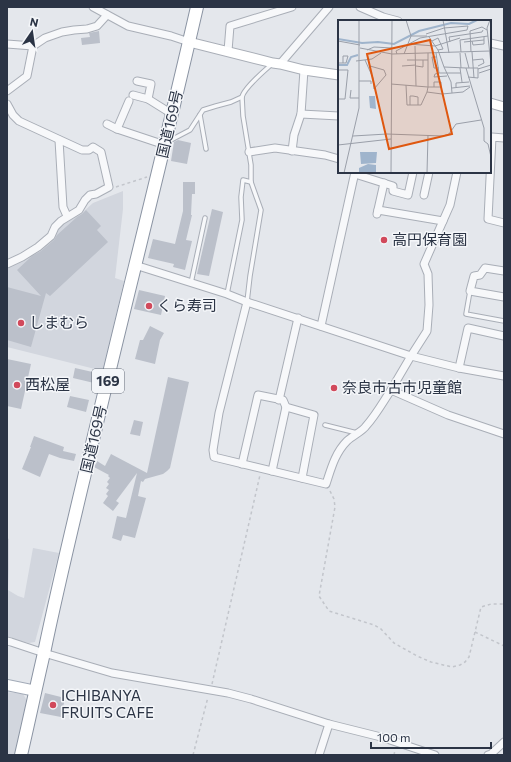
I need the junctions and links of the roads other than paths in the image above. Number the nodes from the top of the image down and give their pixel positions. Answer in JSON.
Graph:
{"nodes":[{"id":1,"x":95,"y":7,"type":"edge"},
{"id":2,"x":198,"y":7,"type":"edge"},
{"id":3,"x":292,"y":7,"type":"edge"},
{"id":4,"x":329,"y":7,"type":"edge"},
{"id":5,"x":360,"y":7,"type":"edge"},
{"id":6,"x":107,"y":15,"type":"junction"},
{"id":7,"x":382,"y":19,"type":"edge"},
{"id":8,"x":189,"y":42,"type":"junction"},
{"id":9,"x":491,"y":43,"type":"edge"},
{"id":10,"x":7,"y":44,"type":"edge"},
{"id":11,"x":33,"y":46,"type":"junction"},
{"id":12,"x":504,"y":46,"type":"edge"},
{"id":13,"x":228,"y":51,"type":"junction"},
{"id":14,"x":276,"y":63,"type":"junction"},
{"id":15,"x":304,"y":70,"type":"junction"},
{"id":16,"x":338,"y":75,"type":"edge"},
{"id":17,"x":137,"y":81,"type":"dead end"},
{"id":18,"x":7,"y":91,"type":"edge"},
{"id":19,"x":242,"y":97,"type":"junction"},
{"id":20,"x":148,"y":99,"type":"junction"},
{"id":21,"x":491,"y":103,"type":"edge"},
{"id":22,"x":7,"y":104,"type":"edge"},
{"id":23,"x":504,"y":107,"type":"edge"},
{"id":24,"x":172,"y":114,"type":"junction"},
{"id":25,"x":300,"y":114,"type":"junction"},
{"id":26,"x":200,"y":115,"type":"junction"},
{"id":27,"x":338,"y":116,"type":"edge"},
{"id":28,"x":107,"y":124,"type":"dead end"},
{"id":29,"x":117,"y":129,"type":"junction"},
{"id":30,"x":504,"y":138,"type":"edge"},
{"id":31,"x":59,"y":140,"type":"junction"},
{"id":32,"x":165,"y":145,"type":"junction"},
{"id":33,"x":206,"y":149,"type":"dead end"},
{"id":34,"x":292,"y":151,"type":"junction"},
{"id":35,"x":249,"y":152,"type":"junction"},
{"id":36,"x":491,"y":158,"type":"edge"},
{"id":37,"x":338,"y":159,"type":"edge"},
{"id":38,"x":355,"y":173,"type":"edge"},
{"id":39,"x":413,"y":173,"type":"edge"},
{"id":40,"x":429,"y":173,"type":"edge"},
{"id":41,"x":457,"y":173,"type":"edge"},
{"id":42,"x":490,"y":173,"type":"edge"},
{"id":43,"x":251,"y":182,"type":"junction"},
{"id":44,"x":384,"y":183,"type":"junction"},
{"id":45,"x":424,"y":195,"type":"dead end"},
{"id":46,"x":67,"y":216,"type":"junction"},
{"id":47,"x":205,"y":218,"type":"dead end"},
{"id":48,"x":443,"y":221,"type":"junction"},
{"id":49,"x":504,"y":223,"type":"edge"},
{"id":50,"x":7,"y":264,"type":"edge"},
{"id":51,"x":135,"y":265,"type":"junction"},
{"id":52,"x":504,"y":271,"type":"edge"},
{"id":53,"x":191,"y":284,"type":"junction"},
{"id":54,"x":470,"y":291,"type":"junction"},
{"id":55,"x":227,"y":294,"type":"junction"},
{"id":56,"x":504,"y":297,"type":"edge"},
{"id":57,"x":248,"y":302,"type":"junction"},
{"id":58,"x":298,"y":318,"type":"junction"},
{"id":59,"x":504,"y":321,"type":"edge"},
{"id":60,"x":321,"y":326,"type":"junction"},
{"id":61,"x":504,"y":336,"type":"edge"},
{"id":62,"x":411,"y":356,"type":"junction"},
{"id":63,"x":459,"y":368,"type":"junction"},
{"id":64,"x":504,"y":376,"type":"edge"},
{"id":65,"x":391,"y":390,"type":"junction"},
{"id":66,"x":279,"y":400,"type":"junction"},
{"id":67,"x":286,"y":407,"type":"junction"},
{"id":68,"x":325,"y":425,"type":"dead end"},
{"id":69,"x":357,"y":433,"type":"junction"},
{"id":70,"x":504,"y":434,"type":"edge"},
{"id":71,"x":242,"y":464,"type":"junction"},
{"id":72,"x":272,"y":471,"type":"junction"},
{"id":73,"x":302,"y":478,"type":"junction"},
{"id":74,"x":7,"y":641,"type":"edge"},
{"id":75,"x":44,"y":653,"type":"junction"},
{"id":76,"x":7,"y":685,"type":"edge"},
{"id":77,"x":36,"y":691,"type":"junction"},
{"id":78,"x":329,"y":724,"type":"junction"},
{"id":79,"x":504,"y":742,"type":"edge"},
{"id":80,"x":21,"y":755,"type":"edge"},
{"id":81,"x":319,"y":755,"type":"edge"},
{"id":82,"x":435,"y":755,"type":"edge"},
{"id":83,"x":488,"y":755,"type":"edge"}],
"edges":[{"from":1,"to":6,"type":"street"},
{"from":2,"to":8,"type":"highway","name":"国道169号","number":"169"},
{"from":3,"to":13,"type":"street"},
{"from":4,"to":14,"type":"street"},
{"from":5,"to":7,"type":"street"},
{"from":6,"to":8,"type":"street"},
{"from":6,"to":11,"type":"street"},
{"from":8,"to":13,"type":"street"},
{"from":8,"to":24,"type":"highway","name":"国道169号","number":"169"},
{"from":9,"to":12,"type":"street"},
{"from":10,"to":11,"type":"street"},
{"from":11,"to":18,"type":"street"},
{"from":13,"to":14,"type":"street"},
{"from":14,"to":15,"type":"street"},
{"from":14,"to":19,"type":"lane"},
{"from":15,"to":16,"type":"street"},
{"from":15,"to":25,"type":"street"},
{"from":17,"to":20,"type":"street"},
{"from":19,"to":26,"type":"lane"},
{"from":19,"to":35,"type":"lane"},
{"from":20,"to":24,"type":"street"},
{"from":20,"to":29,"type":"street"},
{"from":21,"to":23,"type":"street"},
{"from":22,"to":31,"type":"street"},
{"from":24,"to":32,"type":"highway","name":"国道169号","number":"169"},
{"from":25,"to":27,"type":"street"},
{"from":25,"to":34,"type":"street"},
{"from":26,"to":32,"type":"lane"},
{"from":26,"to":33,"type":"lane"},
{"from":28,"to":29,"type":"street"},
{"from":29,"to":32,"type":"street"},
{"from":30,"to":36,"type":"street"},
{"from":31,"to":46,"type":"street"},
{"from":31,"to":46,"type":"street"},
{"from":32,"to":51,"type":"highway","name":"国道169号","number":"169"},
{"from":34,"to":35,"type":"street"},
{"from":34,"to":37,"type":"street"},
{"from":35,"to":43,"type":"lane"},
{"from":38,"to":44,"type":"street"},
{"from":38,"to":60,"type":"street"},
{"from":39,"to":44,"type":"street"},
{"from":40,"to":45,"type":"street"},
{"from":41,"to":48,"type":"street"},
{"from":42,"to":49,"type":"street"},
{"from":43,"to":55,"type":"lane"},
{"from":43,"to":57,"type":"lane"},
{"from":44,"to":48,"type":"street"},
{"from":46,"to":50,"type":"street"},
{"from":47,"to":53,"type":"lane"},
{"from":48,"to":62,"type":"street"},
{"from":51,"to":53,"type":"street"},
{"from":51,"to":75,"type":"highway","name":"国道169号","number":"169"},
{"from":52,"to":54,"type":"street"},
{"from":53,"to":55,"type":"street"},
{"from":54,"to":56,"type":"street"},
{"from":54,"to":59,"type":"lane"},
{"from":55,"to":57,"type":"street"},
{"from":57,"to":58,"type":"street"},
{"from":57,"to":71,"type":"street"},
{"from":58,"to":60,"type":"street"},
{"from":58,"to":66,"type":"street"},
{"from":60,"to":62,"type":"street"},
{"from":61,"to":63,"type":"street"},
{"from":62,"to":63,"type":"street"},
{"from":62,"to":65,"type":"street"},
{"from":63,"to":64,"type":"street"},
{"from":65,"to":69,"type":"street"},
{"from":65,"to":70,"type":"street"},
{"from":66,"to":67,"type":"street"},
{"from":66,"to":71,"type":"street"},
{"from":67,"to":72,"type":"street"},
{"from":67,"to":73,"type":"street"},
{"from":68,"to":69,"type":"lane"},
{"from":69,"to":73,"type":"street"},
{"from":71,"to":72,"type":"street"},
{"from":72,"to":73,"type":"street"},
{"from":74,"to":75,"type":"street"},
{"from":75,"to":77,"type":"highway","name":"国道169号","number":"169"},
{"from":75,"to":78,"type":"street"},
{"from":76,"to":77,"type":"main road"},
{"from":77,"to":80,"type":"highway","name":"国道169号","number":"169"},
{"from":78,"to":81,"type":"street"},
{"from":78,"to":82,"type":"street"},
{"from":79,"to":83,"type":"street"}]}
